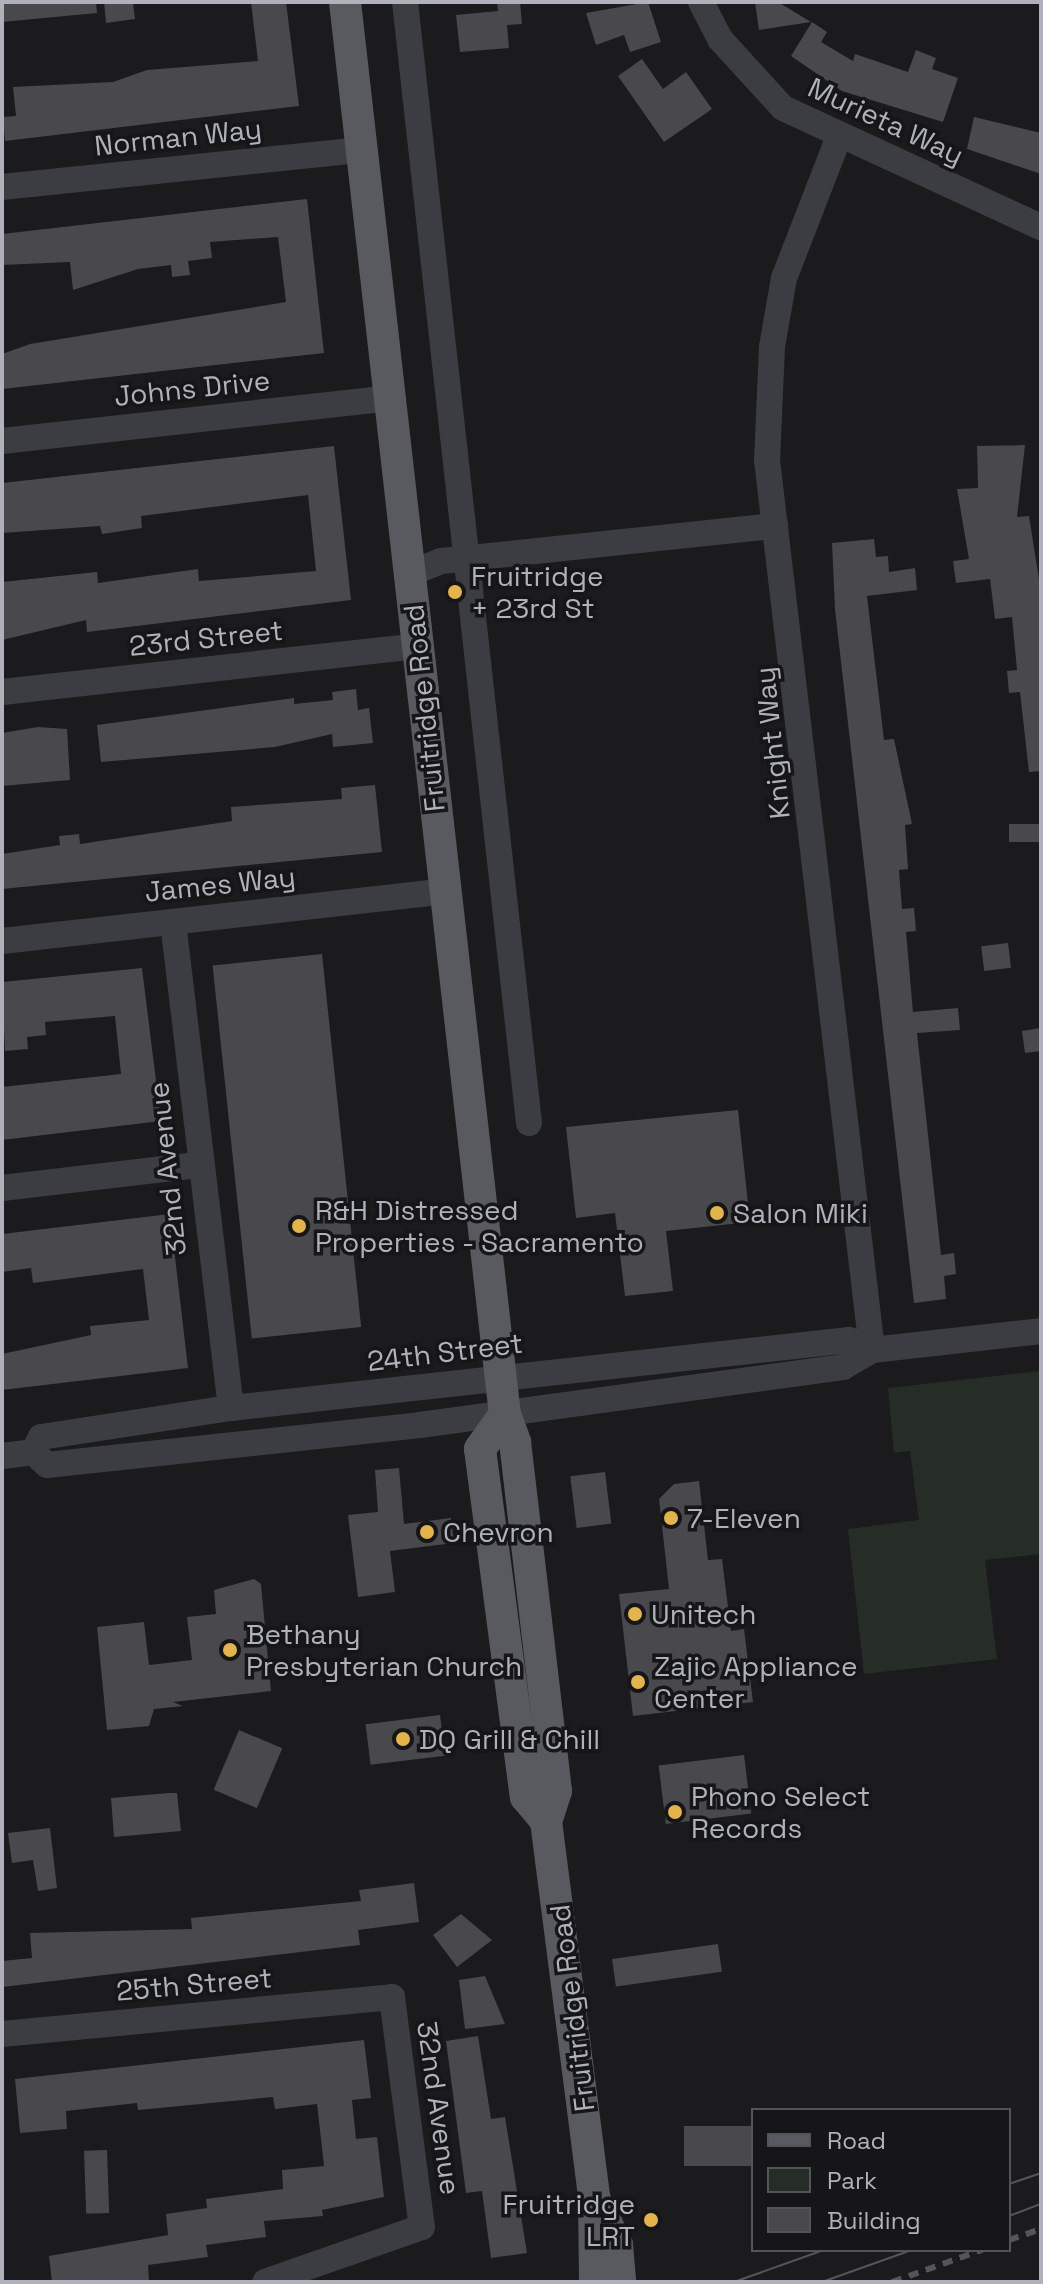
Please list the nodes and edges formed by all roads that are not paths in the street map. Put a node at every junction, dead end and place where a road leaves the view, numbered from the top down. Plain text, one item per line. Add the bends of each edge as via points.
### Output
1 (345, 2) edge
2 (405, 2) edge
3 (701, 2) edge
4 (838, 139) junction
5 (361, 150) junction
6 (2, 187) edge
7 (1041, 227) edge
8 (390, 398) junction
9 (2, 441) edge
10 (775, 526) junction
11 (470, 558) junction
12 (409, 574) junction
13 (417, 646) junction
14 (2, 692) edge
15 (445, 891) junction
16 (173, 922) junction
17 (2, 941) edge
18 (529, 1123) dead end
19 (198, 1165) junction
20 (2, 1188) edge
21 (1041, 1331) edge
22 (872, 1350) junction
23 (501, 1379) junction
24 (231, 1408) junction
25 (505, 1414) junction
26 (33, 1452) junction
27 (2, 1456) edge
28 (392, 1997) joint
29 (2, 2034) edge
30 (594, 2197) junction
31 (265, 2282) edge
32 (595, 2282) edge
33 (620, 2282) edge

1 - 5 main road, Fruitridge Road
2 - 11 street
3 - 4 street, Murieta Way via 758,86
4 - 7 street, Murieta Way
4 - 10 street, Knight Way via 796,237 772,347 767,460
5 - 6 street, Norman Way
5 - 8 main road, Fruitridge Road
8 - 9 street, Johns Drive
8 - 12 main road, Fruitridge Road
10 - 11 street
10 - 22 street, Knight Way
11 - 12 street
11 - 18 street
12 - 13 main road, Fruitridge Road
13 - 14 street, 23rd Street
13 - 15 main road, Fruitridge Road
15 - 16 street, James Way
15 - 23 main road, Fruitridge Road
16 - 17 street, James Way
16 - 19 street, 32nd Avenue
19 - 20 street
19 - 24 street, 32nd Avenue
21 - 22 street, 24th Street
22 - 23 street, 24th Street via 849,1340
22 - 25 street, 24th Street via 843,1367
23 - 24 street, 24th Street
23 - 25 main road, Fruitridge Road
24 - 26 street, 24th Street via 41,1437
25 - 26 street, 24th Street via 47,1465
25 - 30 main road, Fruitridge Road via 480,1449 526,1797 546,1821
26 - 27 street, 24th Street
28 - 29 street, 25th Street
28 - 31 street, 32nd Avenue via 422,2227
30 - 32 main road, Fruitridge Road
30 - 33 main road, Fruitridge Road via 617,2245

